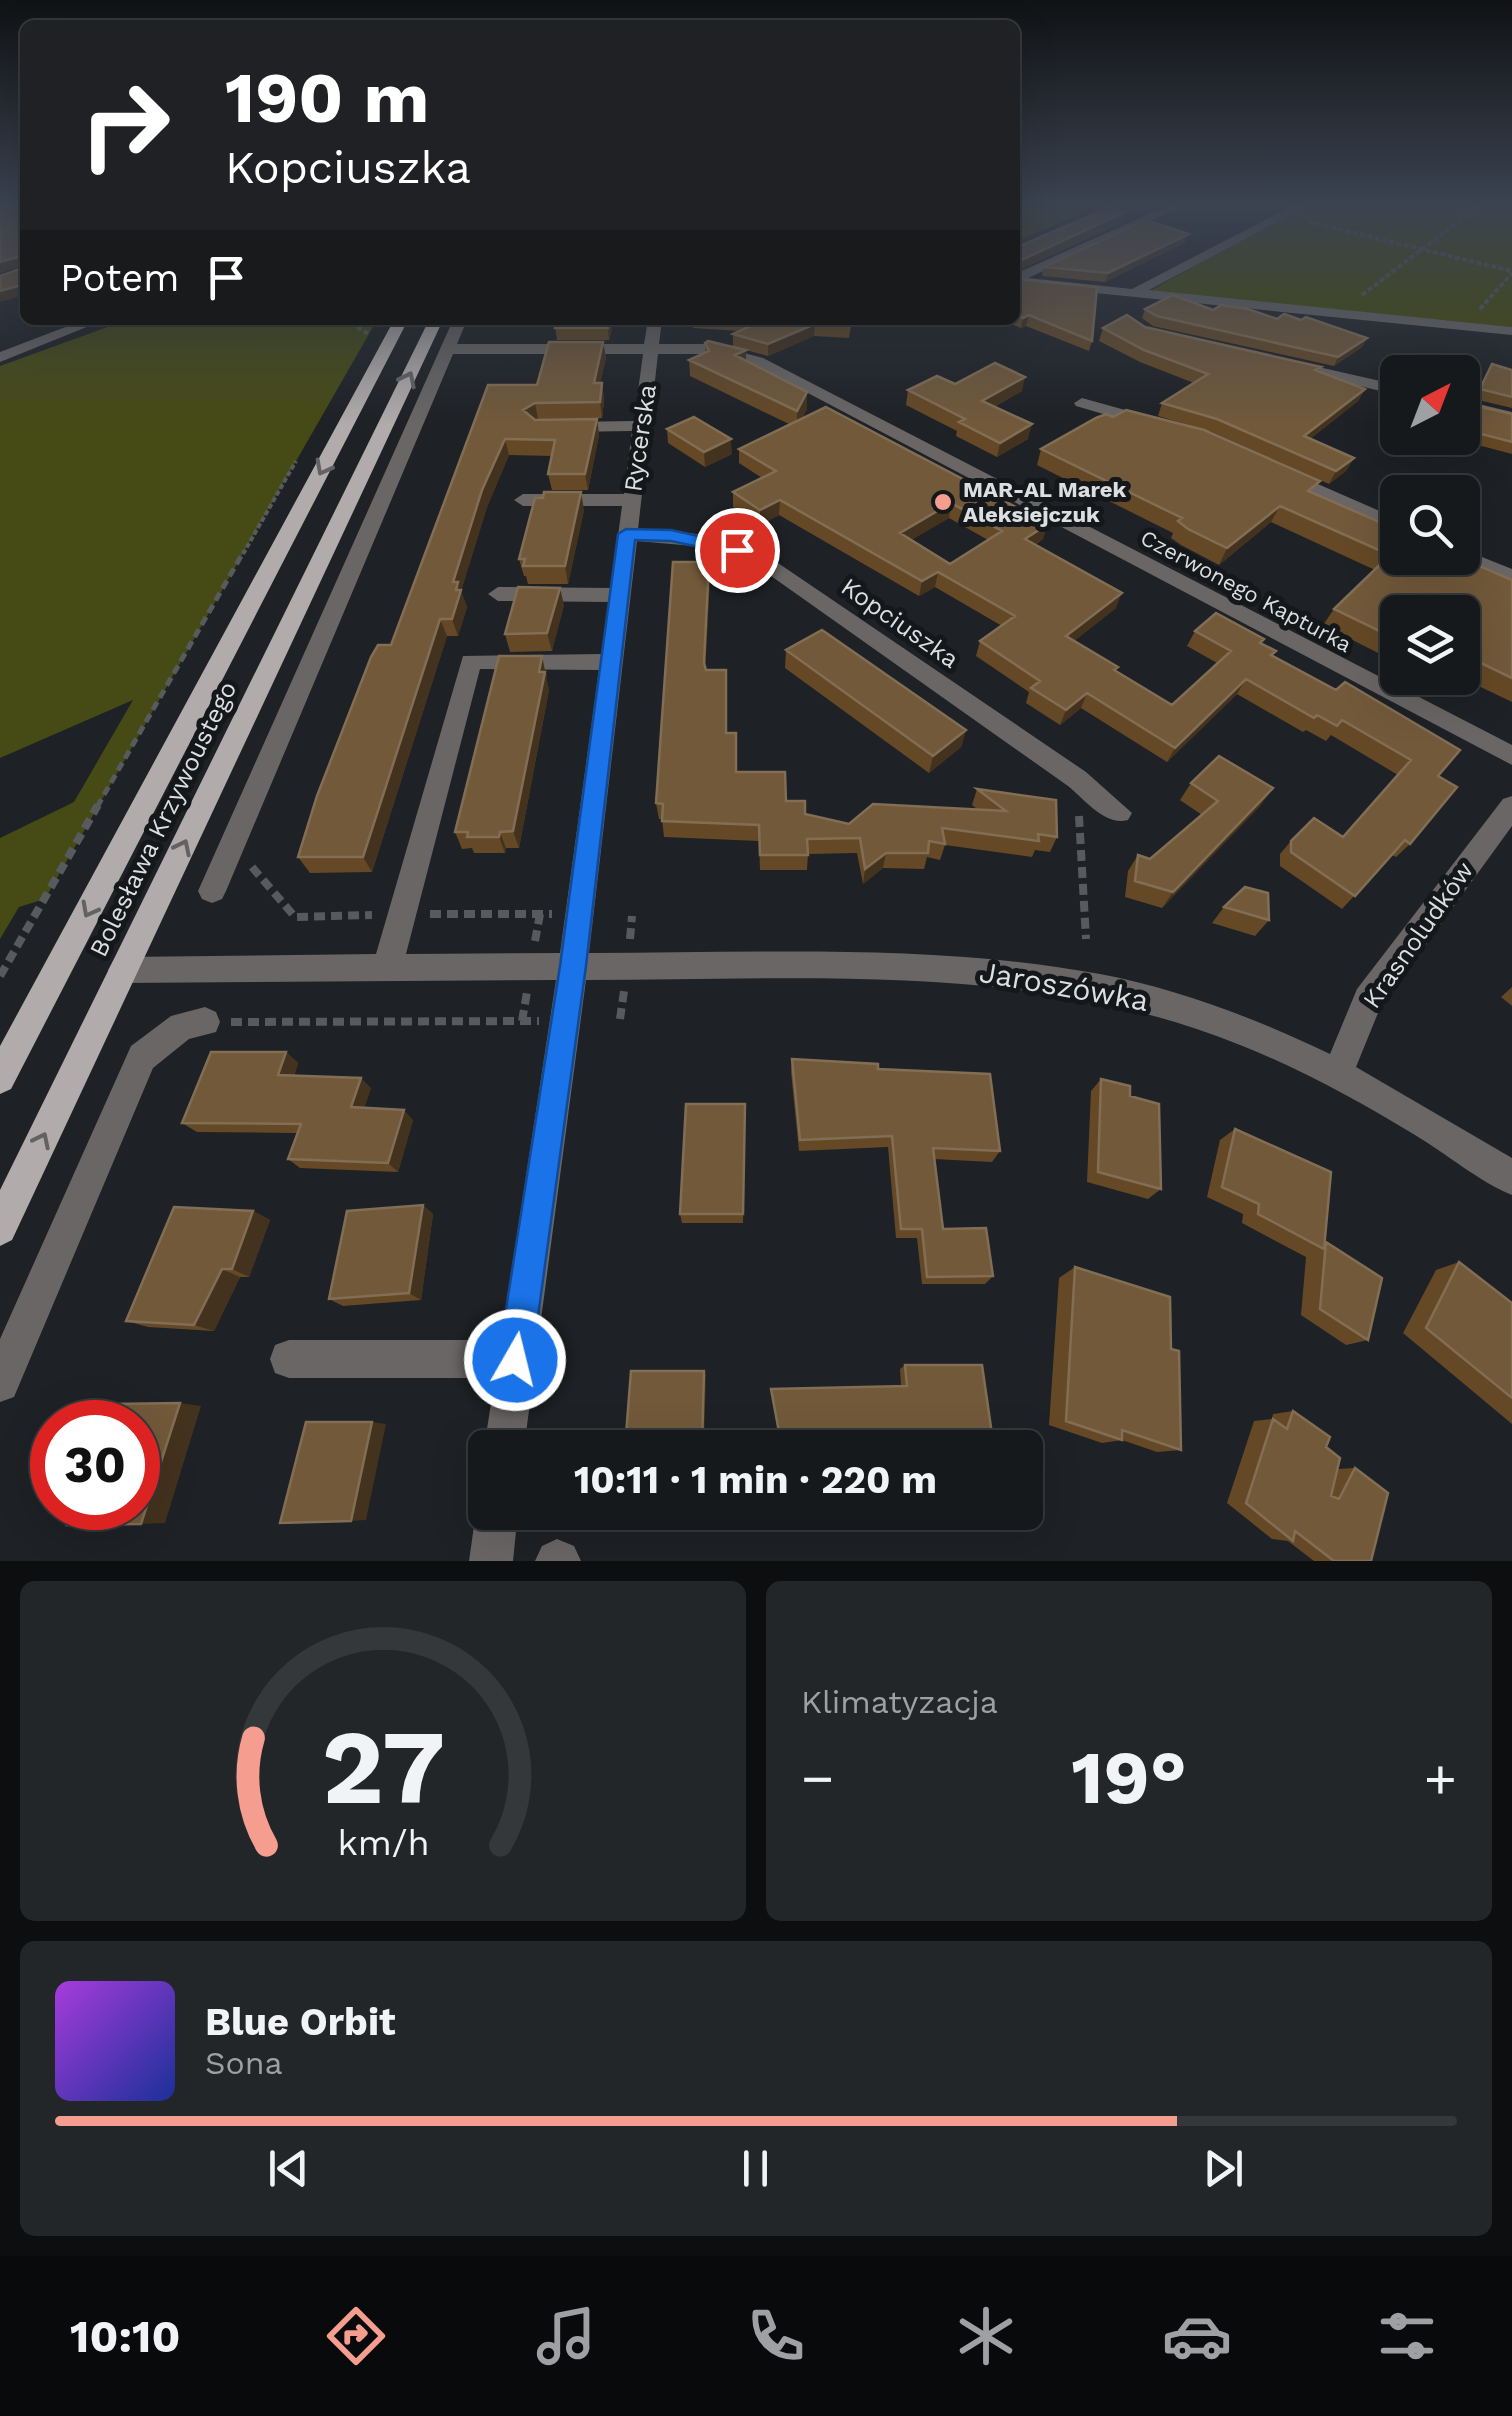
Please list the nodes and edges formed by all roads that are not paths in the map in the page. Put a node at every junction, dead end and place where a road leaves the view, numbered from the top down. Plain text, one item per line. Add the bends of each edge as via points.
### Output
1 (1159, 279) edge
2 (1020, 281) edge
3 (1122, 298) junction
4 (84, 325) edge
5 (398, 325) edge
6 (434, 325) edge
7 (458, 325) edge
8 (654, 325) edge
9 (1512, 331) edge
10 (652, 348) junction
11 (447, 349) junction
12 (0, 357) edge
13 (1267, 361) edge
14 (1380, 386) edge
15 (1082, 403) dead end
16 (1480, 409) edge
17 (1512, 417) edge
18 (641, 426) junction
19 (555, 428) edge
20 (1170, 428) edge
21 (342, 432) junction
22 (380, 437) junction
23 (1274, 470) edge
24 (523, 500) dead end
25 (631, 500) junction
26 (1380, 518) edge
27 (626, 534) junction
28 (1480, 563) edge
29 (1512, 577) edge
30 (498, 594) dead end
31 (619, 596) junction
32 (611, 662) junction
33 (1512, 756) edge
34 (1512, 806) edge
35 (1119, 813) dead end
36 (212, 891) dead end
37 (573, 966) junction
38 (387, 969) junction
39 (123, 970) junction
40 (205, 1022) road end
41 (1338, 1072) junction
42 (0, 1078) edge
43 (1512, 1178) edge
44 (0, 1228) edge
45 (289, 1360) dead end
46 (515, 1360) junction
47 (0, 1382) edge
48 (506, 1430) edge
49 (495, 1530) edge
50 (491, 1561) edge

1 - 3 street
2 - 3 street
3 - 9 street
4 - 12 street
5 - 21 main road, Bolesława Krzywoustego
22 -> 6 main road, Bolesława Krzywoustego
7 - 11 street
8 - 10 street, Rycerska
10 - 11 street, Czerwonego Kapturka
10 - 18 street, Rycerska
10 - 33 street, Czerwonego Kapturka via 726,351 758,361
11 - 36 street
13 - 14 street
15 - 20 street
16 - 17 street
18 - 19 street
18 - 25 street, Rycerska
21 - 22 main road via 371,425
21 -> 42 main road, Bolesława Krzywoustego
39 -> 22 main road, Bolesława Krzywoustego
23 - 26 street
24 - 25 street
25 - 27 street, Rycerska
27 - 31 street, Rycerska
27 - 35 street, Kopciuszka via 709,540 771,567
28 - 29 street
30 - 31 street
31 - 32 street, Rycerska
32 - 37 street, Rycerska
32 - 38 street via 471,660
34 - 41 street, Krasnoludków via 1368,999
37 - 38 street, Jaroszówka
37 - 41 street, Jaroszówka via 965,968 1156,1002
37 - 46 street, Rycerska
38 - 39 street, Jaroszówka
44 -> 39 main road, Bolesława Krzywoustego
40 - 47 street via 182,1026 142,1058
41 - 43 street, Jaroszówka
45 - 46 street
46 - 48 street, Rycerska
49 - 50 street

